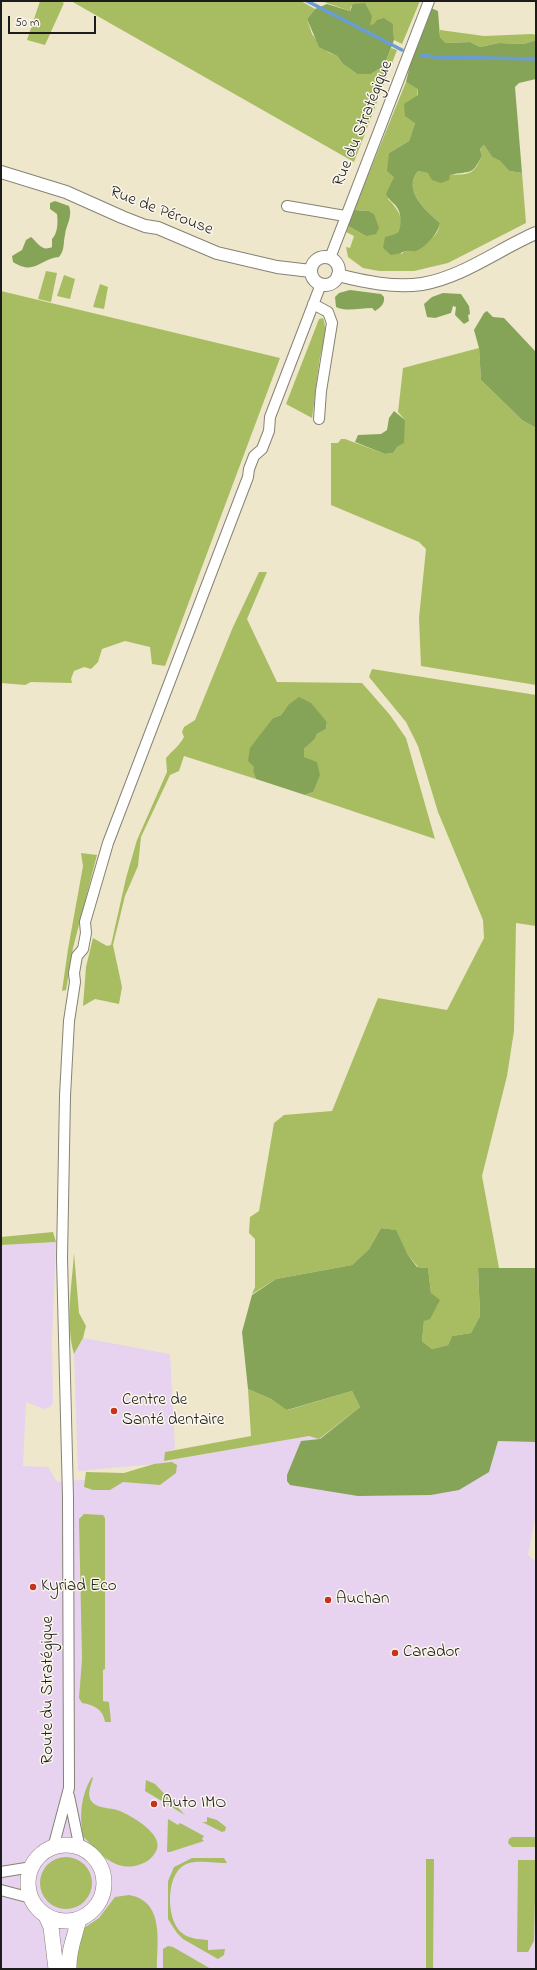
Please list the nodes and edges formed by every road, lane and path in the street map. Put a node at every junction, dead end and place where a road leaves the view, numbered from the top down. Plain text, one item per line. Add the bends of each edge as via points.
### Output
1 (429, 1) edge
2 (1, 172) edge
3 (287, 206) dead end
4 (345, 216) junction
5 (536, 233) edge
6 (330, 258) junction
7 (311, 271) junction
8 (338, 275) junction
9 (321, 284) junction
10 (313, 304) junction
11 (318, 419) dead end
12 (69, 1794) junction
13 (53, 1848) junction
14 (80, 1849) junction
15 (32, 1867) junction
16 (1, 1872) edge
17 (1, 1890) edge
18 (31, 1898) junction
19 (46, 1916) junction
20 (79, 1919) junction
21 (56, 1969) edge
22 (69, 1969) edge

1 - 4 street, Rue du Stratégique
2 - 7 street, Rue de Pérouse via 66,192 122,217 158,228 217,253 277,267
3 - 4 street
4 - 6 street, Rue du Stratégique
5 - 8 street via 459,272 422,284 374,283
6 - 7 street via 318,260
6 - 8 street via 337,264
7 - 9 street via 314,280
8 - 9 street via 334,282
9 - 10 street, Route du Stratégique
10 - 11 street via 328,312 332,324
10 - 12 street, Route du Stratégique via 270,417 269,431 262,449 254,456 108,843 85,922 86,933 82,949 77,956 74,973 65,1096 62,1258 68,1497
12 - 13 street, Route du Stratégique
12 - 14 street, Route du Stratégique
13 - 14 main road via 62,1846
13 - 15 main road via 45,1852
14 - 20 main road via 97,1861 104,1881 100,1900 95,1908
15 - 16 street
15 - 18 main road via 28,1882
17 - 18 street
18 - 19 main road
19 - 20 main road via 57,1920
19 - 21 main road via 51,1928
20 - 22 main road via 72,1939

